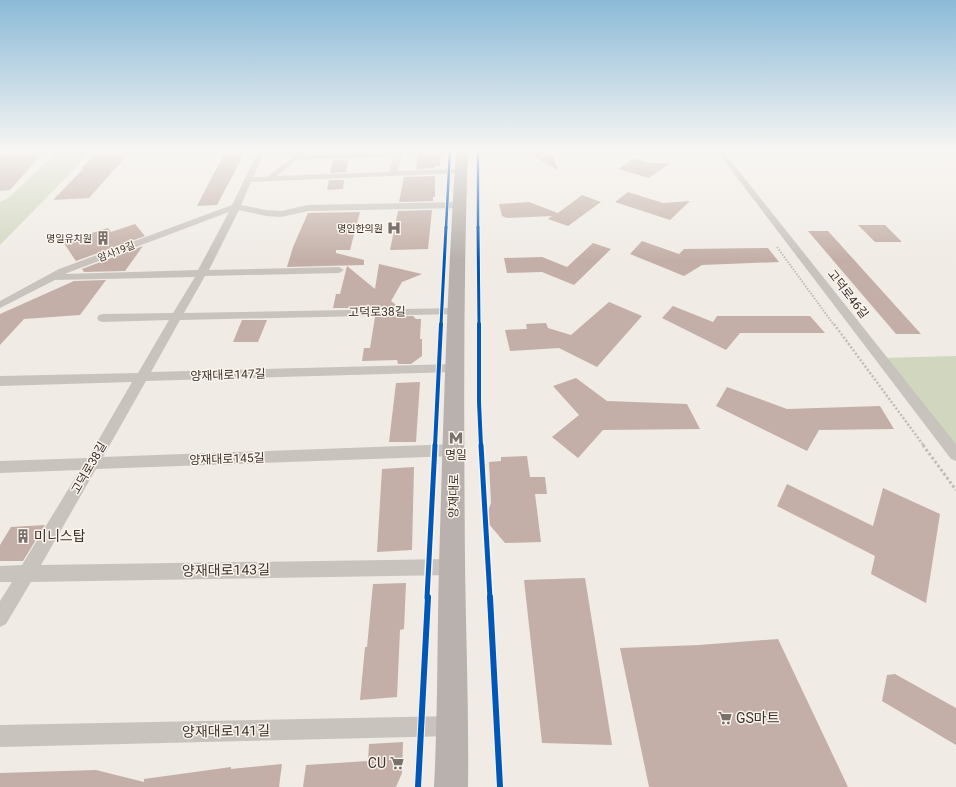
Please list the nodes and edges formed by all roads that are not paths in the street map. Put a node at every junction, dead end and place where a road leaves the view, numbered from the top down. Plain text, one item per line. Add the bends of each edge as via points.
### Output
1 (245, 187) edge
2 (460, 187) edge
3 (748, 187) edge
4 (459, 205) junction
5 (236, 207) junction
6 (339, 270) dead end
7 (201, 274) junction
8 (51, 277) junction
9 (0, 304) edge
10 (457, 311) junction
11 (177, 316) junction
12 (103, 318) dead end
13 (456, 368) junction
14 (141, 378) junction
15 (0, 381) edge
16 (455, 450) junction
17 (956, 455) edge
18 (91, 464) junction
19 (0, 467) edge
20 (452, 567) junction
21 (27, 573) junction
22 (0, 574) edge
23 (0, 618) edge
24 (453, 726) junction
25 (0, 736) edge
26 (451, 787) edge

1 - 5 street, 고덕로38길
2 - 4 main road, 양재대로
3 - 17 street, 고덕로46길
4 - 5 street via 308,208 281,214
4 - 10 main road, 양재대로
5 - 7 street, 고덕로38길
5 - 8 street, 암사19길
6 - 7 street
7 - 8 street
7 - 11 street, 고덕로38길
8 - 9 street, 암사19길
10 - 11 street, 고덕로38길
10 - 13 main road, 양재대로
11 - 12 street, 고덕로38길
11 - 14 street, 고덕로38길
13 - 14 street, 양재대로147길
13 - 16 main road, 양재대로
14 - 15 street, 양재대로147길
14 - 18 street, 고덕로38길
16 - 18 street, 양재대로145길
16 - 20 main road, 양재대로
18 - 19 street, 양재대로145길
18 - 21 street, 고덕로38길
20 - 21 street, 양재대로143길
20 - 24 main road, 양재대로
21 - 22 street, 양재대로143길
21 - 23 street, 고덕로38길
24 - 25 street, 양재대로141길
24 - 26 main road, 양재대로

